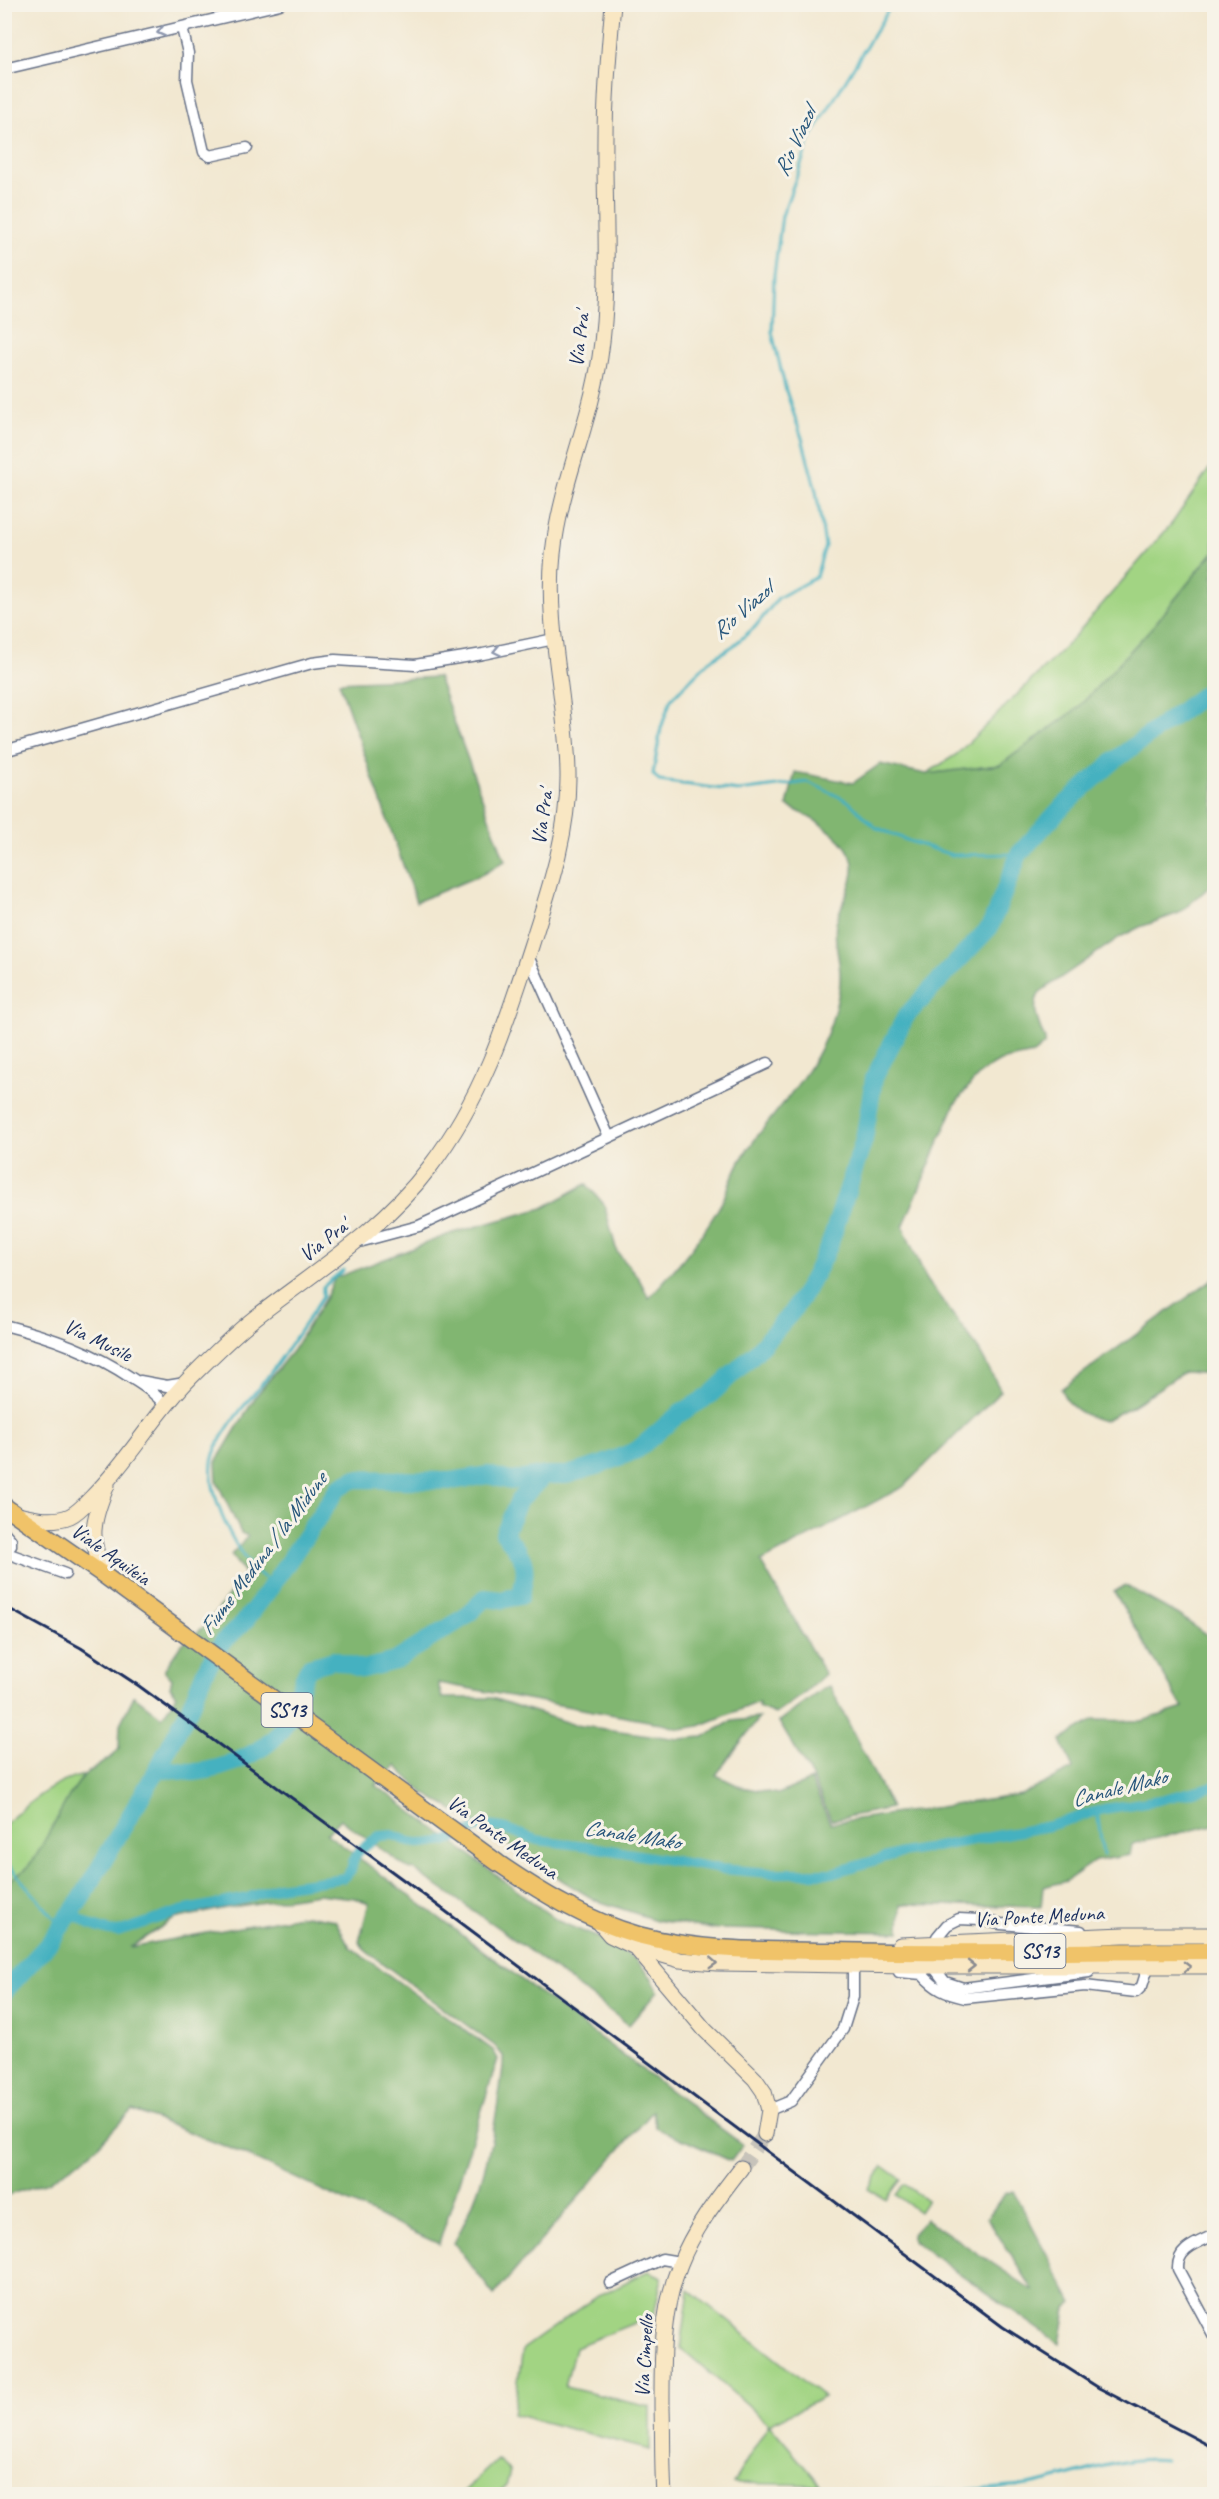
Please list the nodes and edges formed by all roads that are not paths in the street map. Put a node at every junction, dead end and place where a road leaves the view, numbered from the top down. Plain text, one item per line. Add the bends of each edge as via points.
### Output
1 (280, 4) edge
2 (613, 4) edge
3 (182, 28) junction
4 (4, 69) edge
5 (247, 148) dead end
6 (554, 639) junction
7 (4, 751) edge
8 (528, 956) junction
9 (768, 1063) dead end
10 (609, 1137) junction
11 (359, 1242) junction
12 (4, 1325) edge
13 (126, 1374) junction
14 (185, 1383) junction
15 (165, 1406) junction
16 (110, 1479) junction
17 (7, 1508) edge
18 (4, 1532) edge
19 (4, 1551) edge
20 (65, 1574) dead end
21 (105, 1576) junction
22 (385, 1781) joint
23 (599, 1922) junction
24 (1123, 1935) junction
25 (1215, 1935) edge
26 (937, 1937) dead end
27 (635, 1947) junction
28 (1215, 1950) edge
29 (866, 1952) junction
30 (680, 1960) junction
31 (1215, 1966) edge
32 (1125, 1967) junction
33 (1148, 1967) junction
34 (853, 1969) junction
35 (936, 1970) dead end
36 (674, 1991) junction
37 (769, 2110) junction
38 (765, 2134) tunnel mouth
39 (741, 2168) tunnel mouth
40 (1215, 2235) edge
41 (680, 2262) junction
42 (610, 2283) dead end
43 (1215, 2336) edge
44 (664, 2494) edge

1 - 3 street
2 - 6 street, Via Pra' via 605,132 603,329 589,412 559,512 551,592
3 -> 4 street
3 - 5 street via 188,53 187,80 204,152 214,156
6 -> 7 street via 415,665 335,660 312,663
6 - 8 street, Via Pra' via 569,780 560,848
8 - 10 street
8 - 11 street, Via Pra' via 502,1037 464,1117 429,1169
9 - 10 street
10 - 11 street via 419,1226
11 - 14 street, Via Pra' via 253,1320
12 - 13 street, Via Musile via 68,1344
13 - 14 street via 153,1384
13 - 15 street, Via Musile
14 - 15 street, Via Pra'
15 - 16 street, Via Pra'
16 - 17 street, Via Pra' via 79,1510 63,1518 32,1519
16 - 21 street, Via Pra' via 92,1532
17 - 21 main road, Viale Aquileia / SS13
18 - 19 street via 11,1546
19 - 20 street
21 - 22 main road, Viale Aquileia / SS13
22 - 23 main road, Via Ponte Meduna / SS13 via 535,1889
23 - 27 street, Via Ponte Meduna via 610,1935
23 - 29 main road, Via Ponte Meduna / SS13 via 686,1945
24 - 25 street, Via Ponte Meduna
24 - 26 street via 959,1919
24 - 29 street, Via Ponte Meduna via 890,1945
27 - 30 street, Via Ponte Meduna
27 - 36 street
28 - 29 main road, Via Ponte Meduna / SS13
30 -> 34 street, Via Ponte Meduna
30 - 36 street via 673,1972
33 -> 31 street, Via Ponte Meduna
32 - 33 street, Via Ponte Meduna
34 -> 32 street, Via Ponte Meduna
32 - 35 street, Via Ponte Meduna via 963,1988 945,1982
33 - 34 street, Via Ponte Meduna via 1136,1992 1067,1986 965,1998 947,1995 922,1974
34 - 37 street via 853,1997 843,2029 791,2101
36 - 37 street via 705,2030 755,2079
37 - 38 street
39 - 41 street, Via Cimpello via 698,2228
40 - 43 street via 1184,2251 1178,2269
41 - 42 street via 662,2259
41 - 44 street, Via Cimpello via 662,2341

